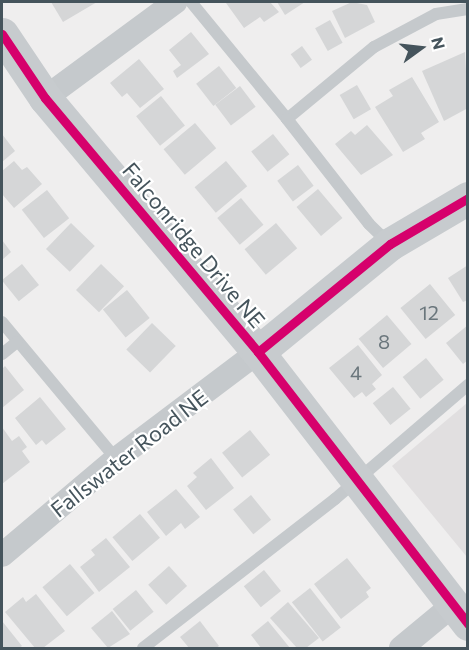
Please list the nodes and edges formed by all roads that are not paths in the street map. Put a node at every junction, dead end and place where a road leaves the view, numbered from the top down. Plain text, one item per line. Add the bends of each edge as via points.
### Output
1 (174, 2) edge
2 (191, 2) edge
3 (468, 9) edge
4 (2, 34) edge
5 (45, 98) junction
6 (287, 120) junction
7 (468, 198) edge
8 (390, 244) junction
9 (2, 322) edge
10 (17, 342) junction
11 (258, 352) junction
12 (2, 354) edge
13 (468, 385) edge
14 (116, 459) junction
15 (356, 481) junction
16 (2, 555) edge
17 (460, 614) edge
18 (143, 648) edge
19 (401, 648) edge

1 - 5 street
2 - 6 lane
3 - 6 lane via 436,14 374,47
4 - 5 street, Falconridge Drive NE
5 - 11 street, Falconridge Drive NE
6 - 8 lane via 369,224
7 - 8 street
8 - 11 street
9 - 10 lane
10 - 12 lane
10 - 14 lane
11 - 14 street, Fallswater Road NE
11 - 15 street, Falconridge Drive NE
13 - 15 lane
14 - 16 street, Fallswater Road NE
15 - 17 street, Falconridge Drive NE
15 - 18 lane
17 - 19 street

